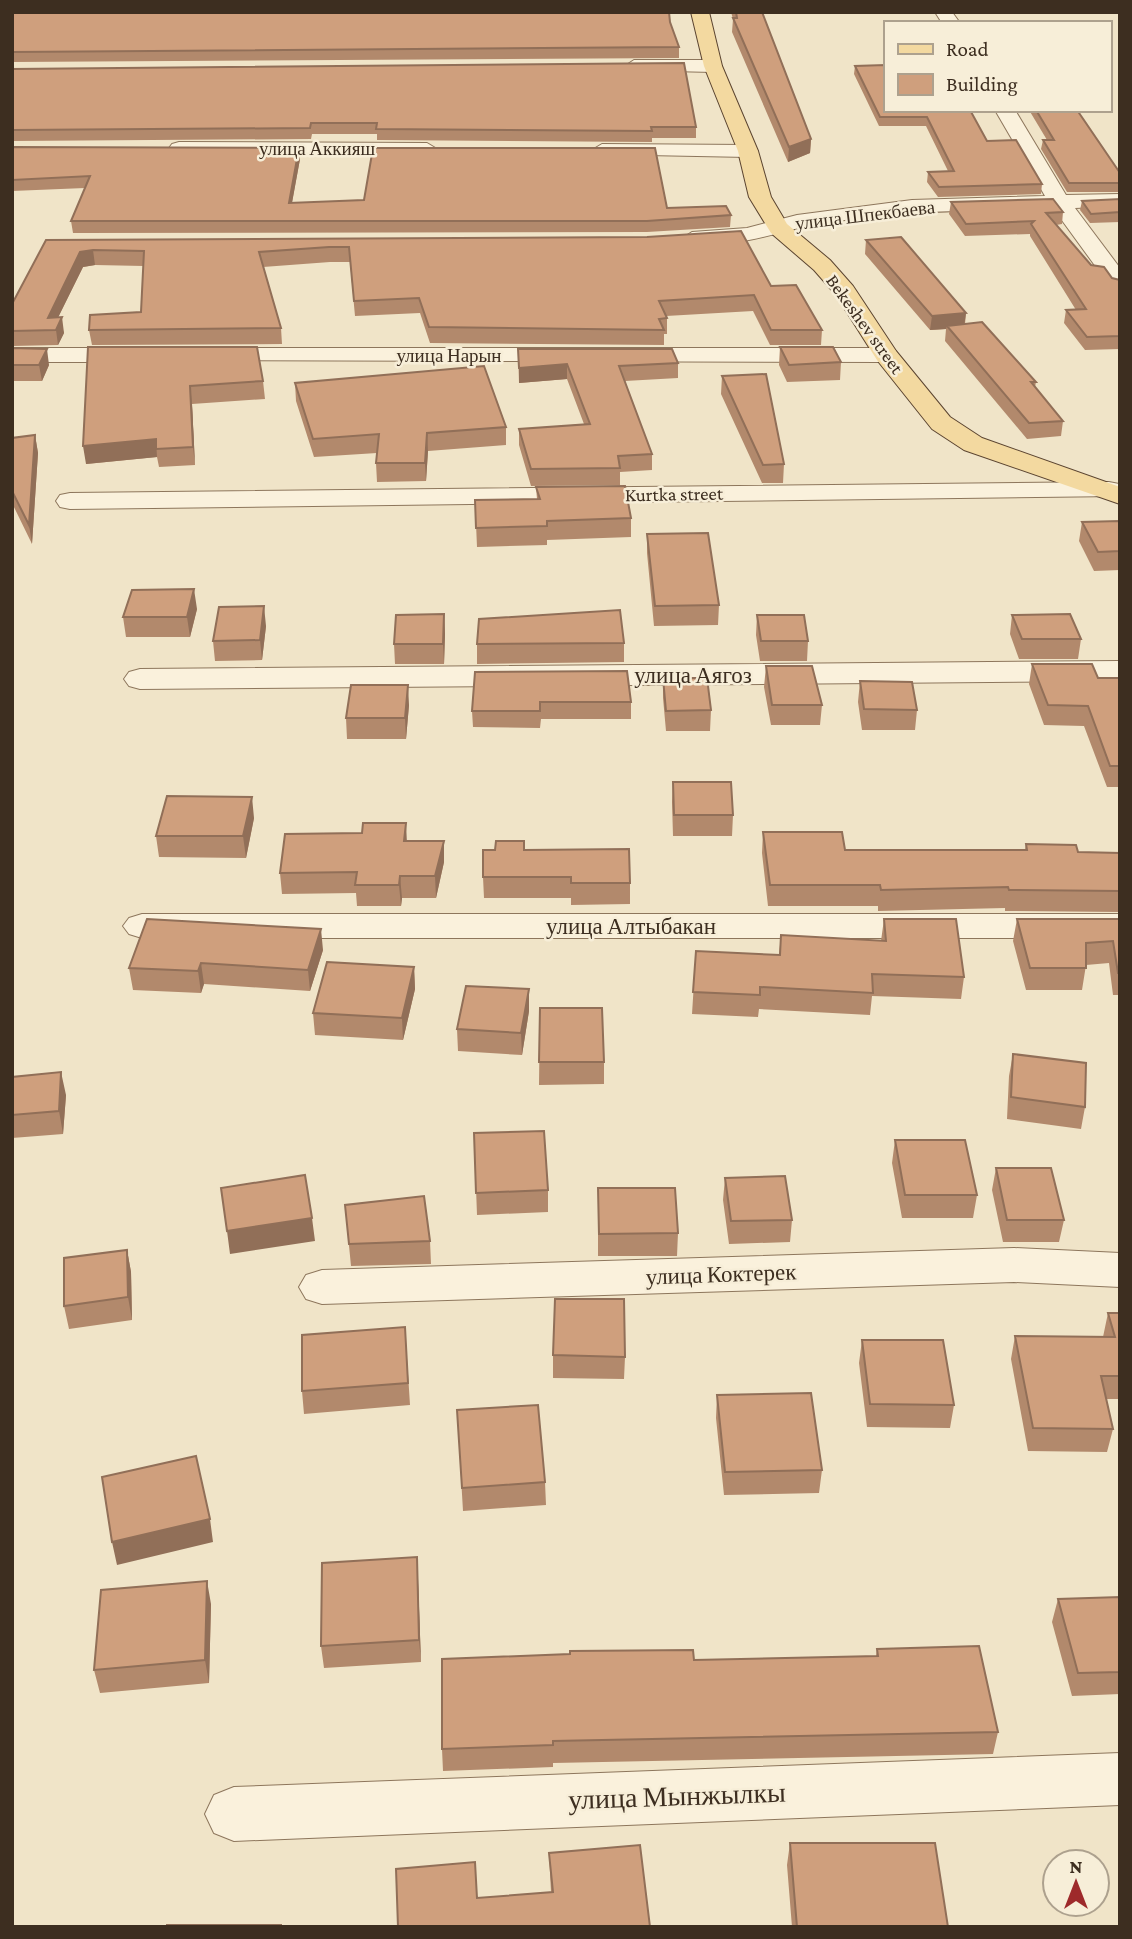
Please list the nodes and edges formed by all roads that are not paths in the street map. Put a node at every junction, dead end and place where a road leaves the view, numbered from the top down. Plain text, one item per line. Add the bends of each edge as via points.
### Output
1 (700, 12) edge
2 (617, 66) edge
3 (713, 66) junction
4 (1006, 112) edge
5 (155, 148) edge
6 (443, 149) edge
7 (581, 150) edge
8 (748, 151) junction
9 (1120, 200) edge
10 (1060, 203) junction
11 (779, 228) junction
12 (672, 240) edge
13 (1120, 284) edge
14 (12, 355) edge
15 (886, 355) junction
16 (1114, 493) edge
17 (70, 500) dead end
18 (1120, 671) edge
19 (140, 679) dead end
20 (142, 926) edge
21 (1120, 926) edge
22 (1120, 1270) edge
23 (322, 1287) dead end
24 (1120, 1779) edge
25 (234, 1814) dead end

1 - 3 main road, Bekeshev street
2 - 3 street
3 - 8 main road, Bekeshev street
4 - 10 street
5 - 6 street, улица Аккияш
7 - 8 street
8 - 11 main road, Bekeshev street via 760,197
9 - 10 street, улица Шпекбаева
10 - 11 street, улица Шпекбаева via 912,206
10 - 13 street
11 - 12 street, улица Шпекбаева
11 - 15 main road, Bekeshev street via 845,291
14 - 15 street, улица Нарын
15 - 16 main road, Bekeshev street via 941,423 974,444
16 - 17 street, Kurtka street
18 - 19 street, улица Аягоз
20 - 21 street, улица Алтыбакан
22 - 23 street, улица Коктерек via 1014,1265
24 - 25 street, улица Мынжылкы

